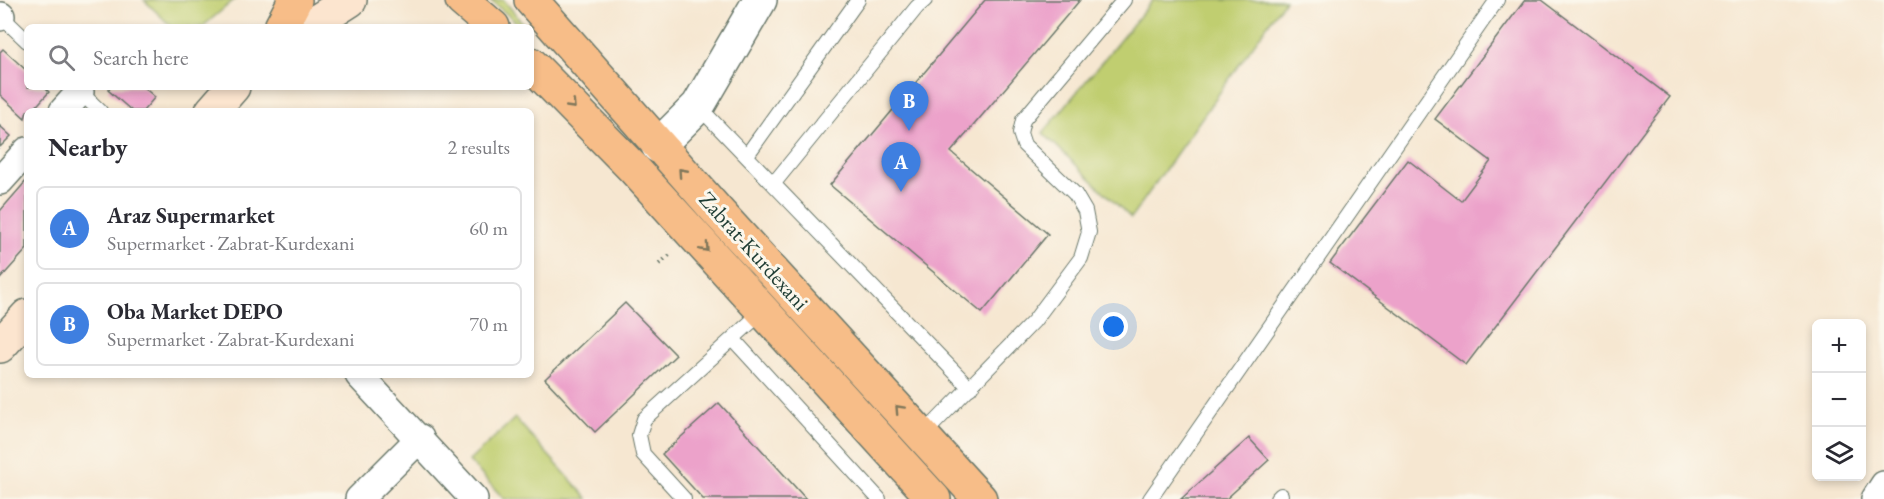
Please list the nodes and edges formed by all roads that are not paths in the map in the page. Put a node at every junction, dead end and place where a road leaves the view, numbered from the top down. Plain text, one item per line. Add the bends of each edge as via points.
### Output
1 (295, 0) edge
2 (305, 0) edge
3 (350, 0) edge
4 (462, 0) edge
5 (531, 0) edge
6 (760, 0) edge
7 (858, 0) edge
8 (926, 0) edge
9 (1124, 0) edge
10 (1497, 0) edge
11 (0, 16) edge
12 (283, 24) edge
13 (285, 24) edge
14 (314, 24) edge
15 (490, 24) edge
16 (24, 38) edge
17 (534, 67) edge
18 (230, 90) edge
19 (73, 97) edge
20 (698, 105) junction
21 (94, 108) edge
22 (215, 108) edge
23 (658, 146) junction
24 (24, 154) edge
25 (747, 155) junction
26 (633, 168) junction
27 (0, 181) edge
28 (774, 183) junction
29 (763, 311) junction
30 (24, 319) edge
31 (734, 339) junction
32 (0, 346) edge
33 (362, 378) edge
34 (970, 388) junction
35 (923, 435) junction
36 (420, 438) junction
37 (1884, 485) edge
38 (359, 499) edge
39 (474, 499) edge
40 (684, 499) edge
41 (879, 499) edge
42 (934, 499) edge
43 (980, 499) edge
44 (1150, 499) edge
45 (1875, 499) edge

1 - 12 main road
2 - 13 main road
3 - 14 main road
4 - 15 main road
5 - 23 main road, Zabrat-Kurdexani
6 - 20 street
7 - 25 lane
8 - 28 lane
9 - 34 lane via 1023,120 1020,133 1024,145 1075,194 1085,211 1089,232 1081,258 1034,321
10 - 44 lane
11 - 16 lane
17 -> 26 main road
18 - 22 main road
19 - 21 lane
20 - 23 street
20 - 25 lane
23 - 26 main road
35 -> 23 main road, Zabrat-Kurdexani
24 - 27 street
25 - 28 lane
26 -> 29 main road
28 - 34 lane
29 - 31 lane
29 - 42 main road
30 - 32 main road
31 - 40 lane via 644,419 639,435 643,453
31 - 41 lane
33 - 36 street
34 - 35 lane
35 - 43 main road, Zabrat-Kurdexani
36 - 38 street
36 - 39 street
37 - 45 street

